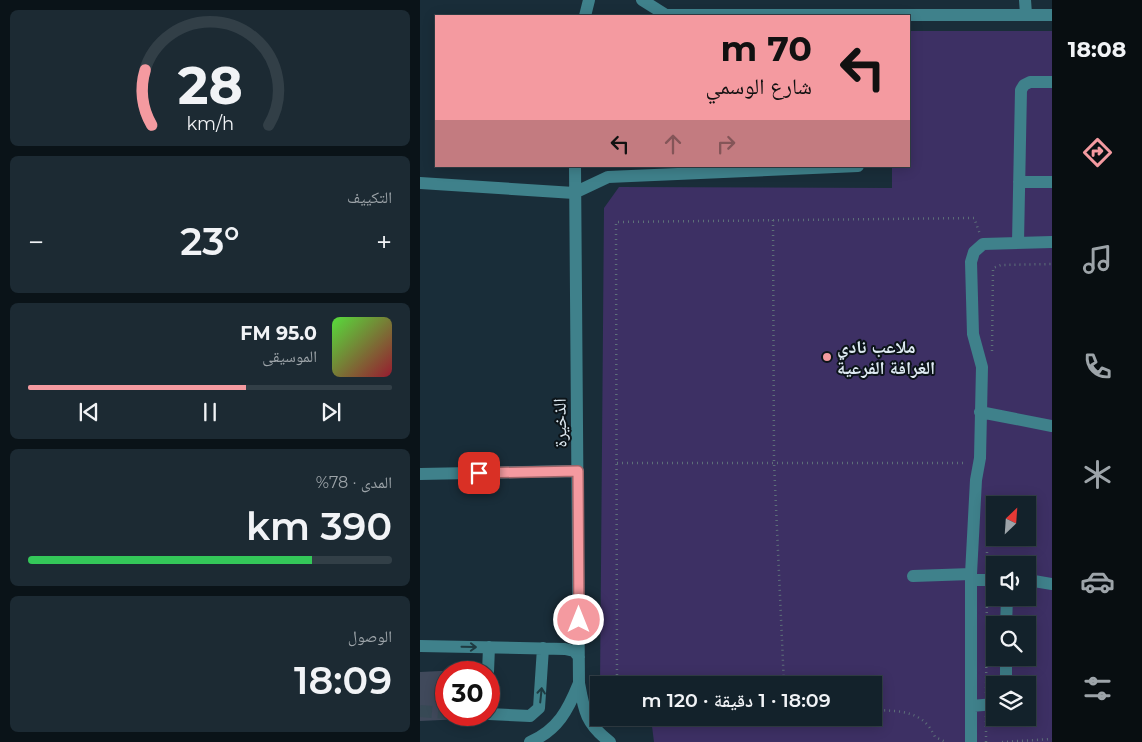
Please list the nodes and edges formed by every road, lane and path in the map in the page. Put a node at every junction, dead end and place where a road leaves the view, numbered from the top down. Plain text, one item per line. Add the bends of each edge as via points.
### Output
1 (589, 0) edge
2 (642, 0) edge
3 (1025, 0) edge
4 (1026, 14) junction
5 (585, 15) edge
6 (875, 15) edge
7 (1052, 15) edge
8 (1052, 82) edge
9 (575, 167) edge
10 (835, 167) edge
11 (1019, 182) junction
12 (1052, 182) edge
13 (420, 183) edge
14 (574, 192) junction
15 (774, 220) junction
16 (1018, 242) junction
17 (1052, 242) edge
18 (983, 244) junction
19 (1052, 264) edge
20 (992, 356) dead end
21 (980, 412) junction
22 (1052, 426) edge
23 (774, 462) junction
24 (617, 463) junction
25 (578, 471) junction
26 (978, 471) junction
27 (420, 474) edge
28 (987, 552) dead end
29 (988, 556) edge
30 (913, 576) dead end
31 (971, 577) junction
32 (986, 579) edge
33 (1036, 581) edge
34 (1052, 584) edge
35 (991, 606) edge
36 (420, 646) edge
37 (489, 647) junction
38 (543, 648) junction
39 (579, 656) junction
40 (488, 661) edge
41 (617, 676) edge
42 (784, 676) edge
43 (990, 676) edge
44 (579, 683) junction
45 (986, 705) edge
46 (971, 706) junction
47 (882, 710) edge
48 (500, 715) edge
49 (988, 726) edge
50 (1052, 739) edge
51 (530, 742) edge
52 (610, 742) edge
53 (946, 742) edge
54 (971, 742) edge
55 (986, 742) edge
56 (1002, 742) edge

1 - 5 street
2 - 6 street via 666,14
3 - 4 street
4 - 6 street
4 - 7 street
8 - 11 street via 1030,82 1021,90
9 - 14 street, الذخيرة
10 - 14 street via 608,177
11 - 12 street
11 - 16 street
13 - 14 street
14 - 25 street, الذخيرة
15 - 18 path via 974,218
15 - 23 path
15 - 24 path via 616,222
16 - 17 street
16 - 18 street
18 - 21 street via 974,252 971,262 973,334 982,367
19 - 20 path via 993,268
21 - 22 street
21 - 26 street
23 - 24 path
23 - 26 path via 967,462 967,471
23 - 42 path
24 - 41 path
25 - 27 street
25 - 39 street, الذخيرة
26 - 31 street
28 - 29 path
30 - 31 street
31 - 32 street
31 - 46 street
33 - 34 street
35 - 43 path
36 -> 37 street
37 - 38 street
37 - 40 street
38 - 39 street via 565,649
48 -> 38 street via 530,716 539,708
39 - 44 street, الذخيرة
44 - 51 street, الذخيرة via 569,710 555,728
44 - 52 street, الذخيرة via 584,713 596,732
45 - 46 street
46 - 54 street
47 - 53 path via 906,712 930,724 935,737
49 - 55 path
50 - 56 path

